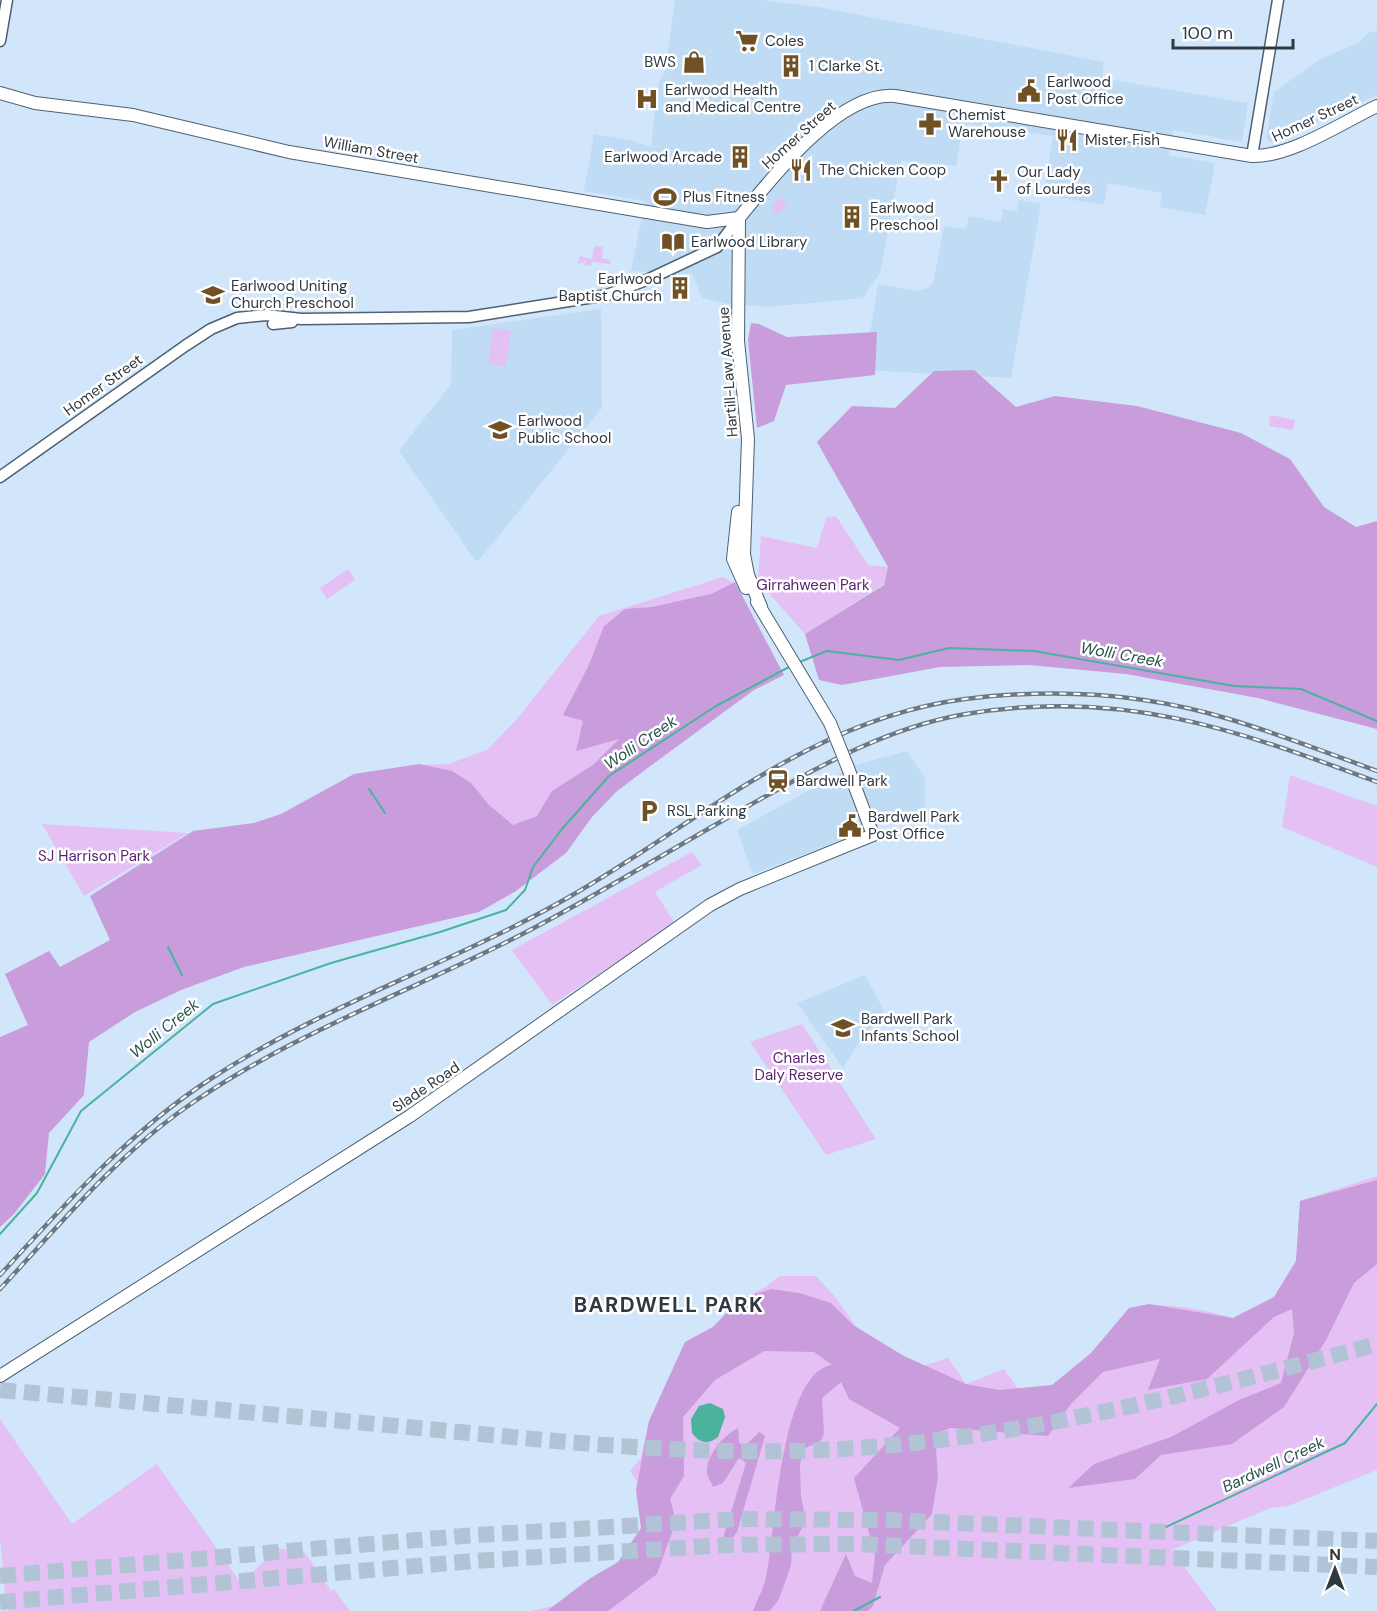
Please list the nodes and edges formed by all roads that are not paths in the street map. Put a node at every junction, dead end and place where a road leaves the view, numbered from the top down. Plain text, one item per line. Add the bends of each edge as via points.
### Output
1 (7, 0) edge
2 (1278, 0) edge
3 (0, 41) edge
4 (0, 93) edge
5 (1377, 106) edge
6 (1251, 156) junction
7 (739, 218) junction
8 (0, 477) edge
9 (873, 835) joint
10 (0, 1376) edge

1 - 3 street
2 - 6 street
4 - 7 main road, William Street via 35,103 134,115 281,150 500,188 704,222
5 - 6 main road, Homer Street via 1283,151
6 - 7 main road, Homer Street via 880,96 857,105 828,125 776,173
7 - 8 street, Homer Street via 717,247 607,295 476,316 237,318 185,346
7 - 9 main road, Hartill-Law Avenue, bridge via 738,340 748,439 734,559 743,583 830,723
9 - 10 main road, Slade Road via 710,905 410,1116

